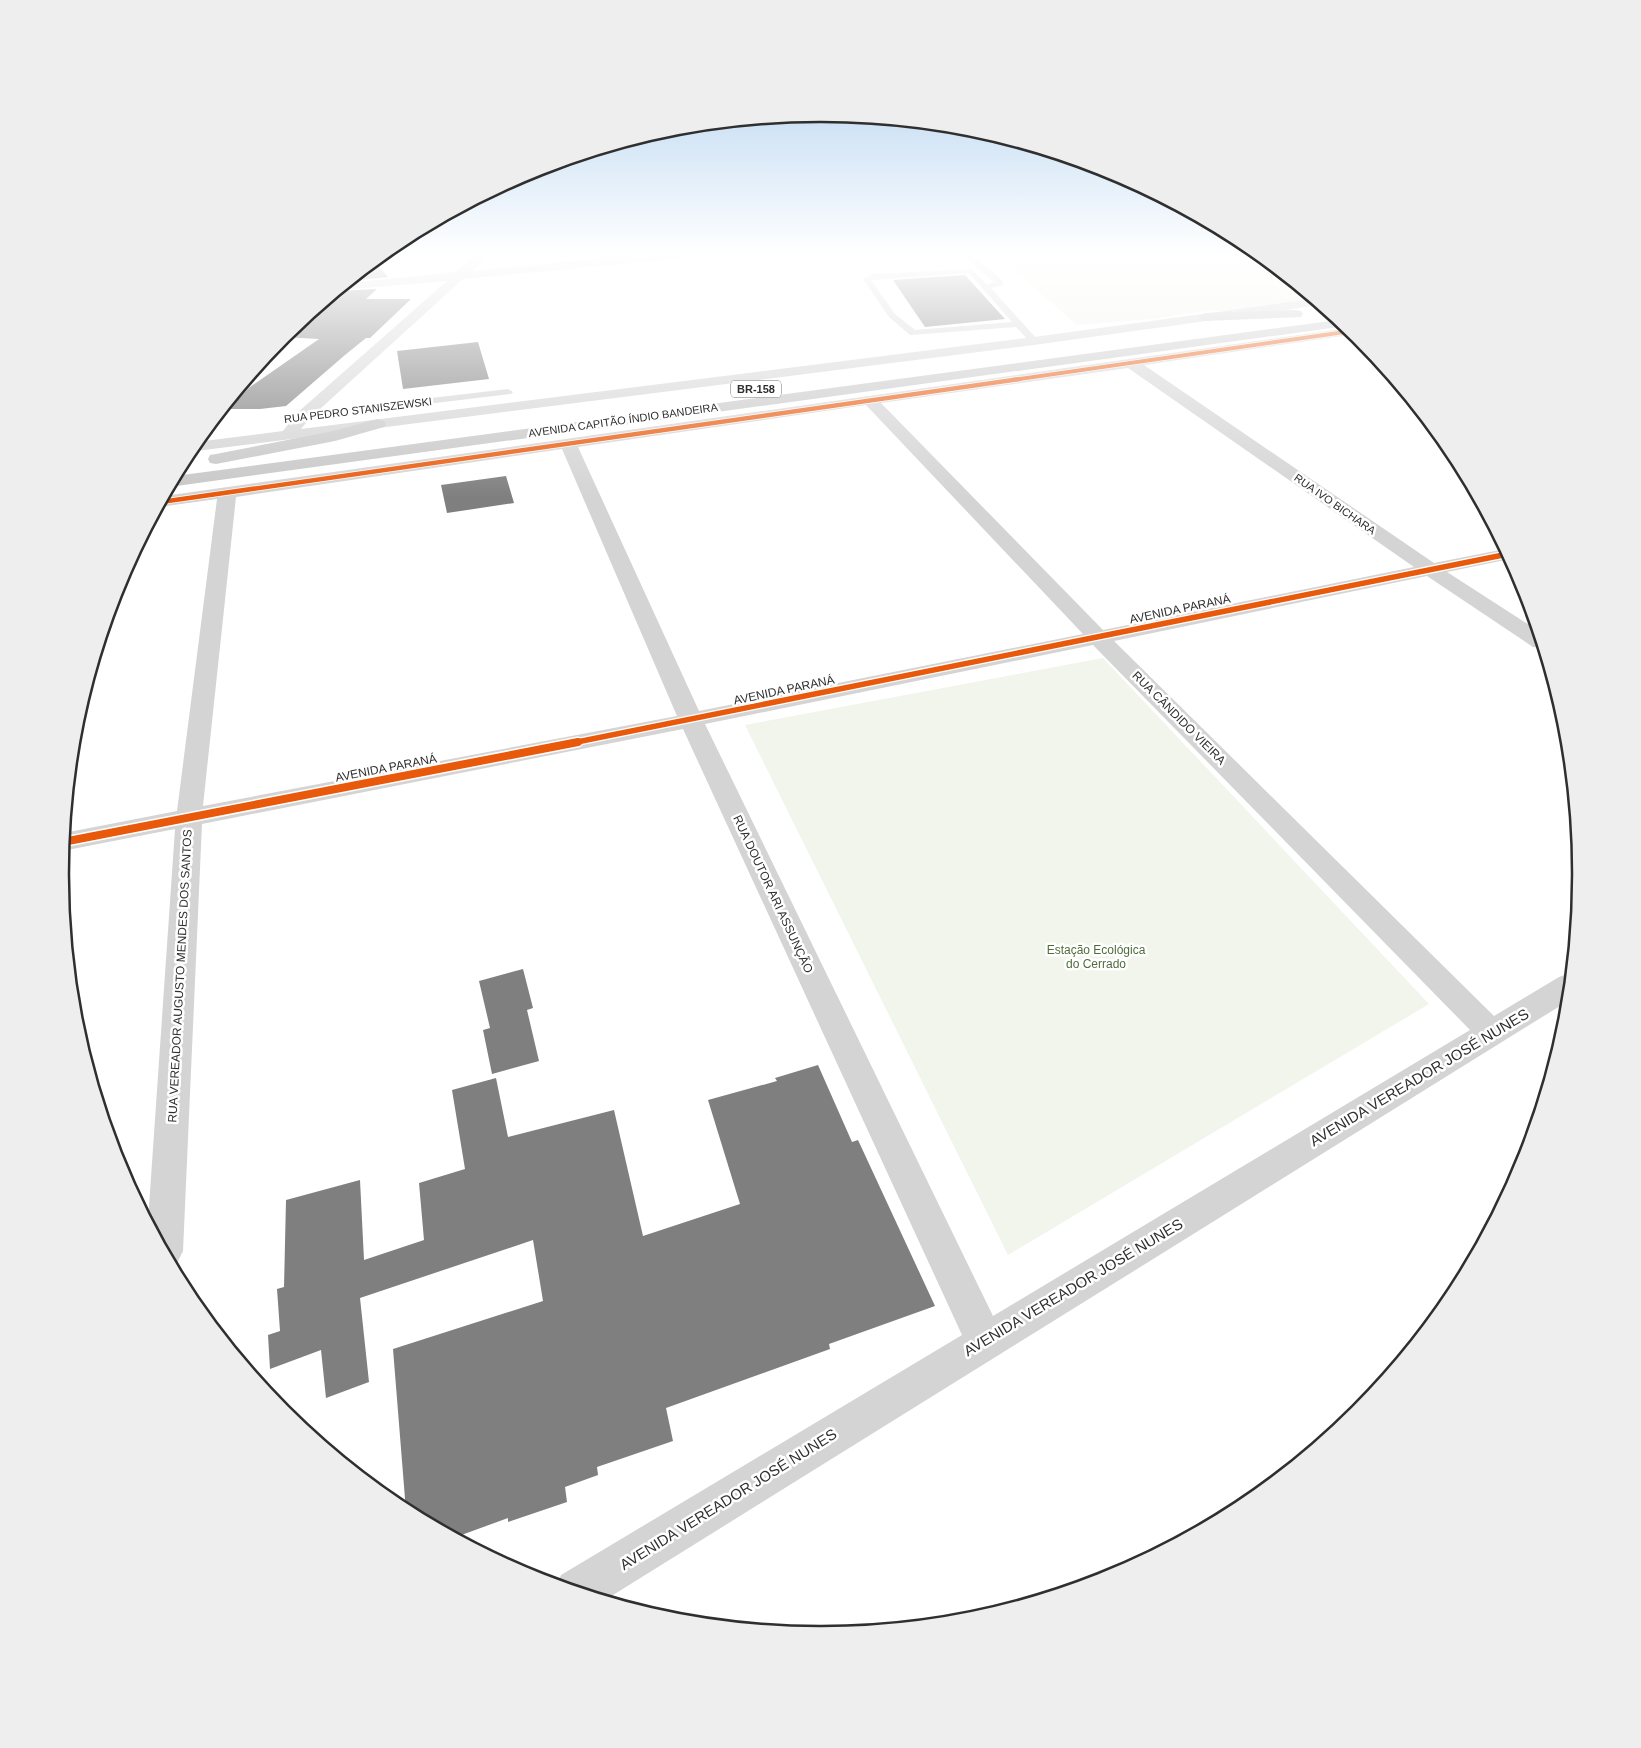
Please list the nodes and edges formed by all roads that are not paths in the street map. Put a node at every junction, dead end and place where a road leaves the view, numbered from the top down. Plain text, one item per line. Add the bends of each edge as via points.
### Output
1 (394, 335) edge
2 (1029, 335) edge
3 (1074, 335) edge
4 (1172, 335) edge
5 (1261, 335) edge
6 (1284, 335) edge
7 (1327, 335) edge
8 (1034, 340) junction
9 (1232, 348) junction
10 (1131, 363) junction
11 (508, 392) dead end
12 (869, 400) junction
13 (303, 416) junction
14 (284, 418) dead end
15 (378, 424) junction
16 (288, 436) junction
17 (568, 444) junction
18 (202, 447) edge
19 (189, 465) edge
20 (190, 465) edge
21 (180, 481) edge
22 (227, 493) junction
23 (167, 501) edge
24 (1501, 555) edge
25 (1429, 569) junction
26 (1098, 637) junction
27 (1534, 637) edge
28 (691, 720) junction
29 (188, 817) junction
30 (70, 841) edge
31 (1563, 989) edge
32 (1492, 1033) junction
33 (165, 1241) edge
34 (985, 1341) junction
35 (583, 1587) edge

1 - 13 street
2 - 8 lane
3 - 8 street
4 - 19 main road, AVENIDA CAPITÃO ÍNDIO BANDEIRA / BR-158
5 - 21 main road, AVENIDA CAPITÃO ÍNDIO BANDEIRA
6 - 9 main road
7 - 9 street
8 - 15 street
9 - 10 street
10 - 12 street
10 - 25 street, RUA IVO BICHARA
11 - 13 lane, RUA PEDRO STANISZEWSKI
12 - 17 street
12 - 26 street, RUA CÂNDIDO VIEIRA
13 - 14 street, RUA PEDRO STANISZEWSKI
13 - 16 street
15 - 16 street
15 - 20 main road via 335,436
16 - 18 street
17 - 22 street
17 - 28 street, RUA DOUTOR ARI ASSUNÇÃO
22 - 23 street
22 - 29 street, RUA VEREADOR AUGUSTO MENDES DOS SANTOS
24 - 25 street, AVENIDA PARANÁ
25 - 26 street, AVENIDA PARANÁ
25 - 27 street, RUA IVO BICHARA
26 - 28 street, AVENIDA PARANÁ
26 - 32 street, RUA CÂNDIDO VIEIRA
28 - 29 street, AVENIDA PARANÁ
28 - 34 street, RUA DOUTOR ARI ASSUNÇÃO
29 - 30 street, AVENIDA PARANÁ
29 - 33 street, RUA VEREADOR AUGUSTO MENDES DOS SANTOS
31 - 32 street, AVENIDA VEREADOR JOSÉ NUNES
32 - 34 street, AVENIDA VEREADOR JOSÉ NUNES
34 - 35 street, AVENIDA VEREADOR JOSÉ NUNES

